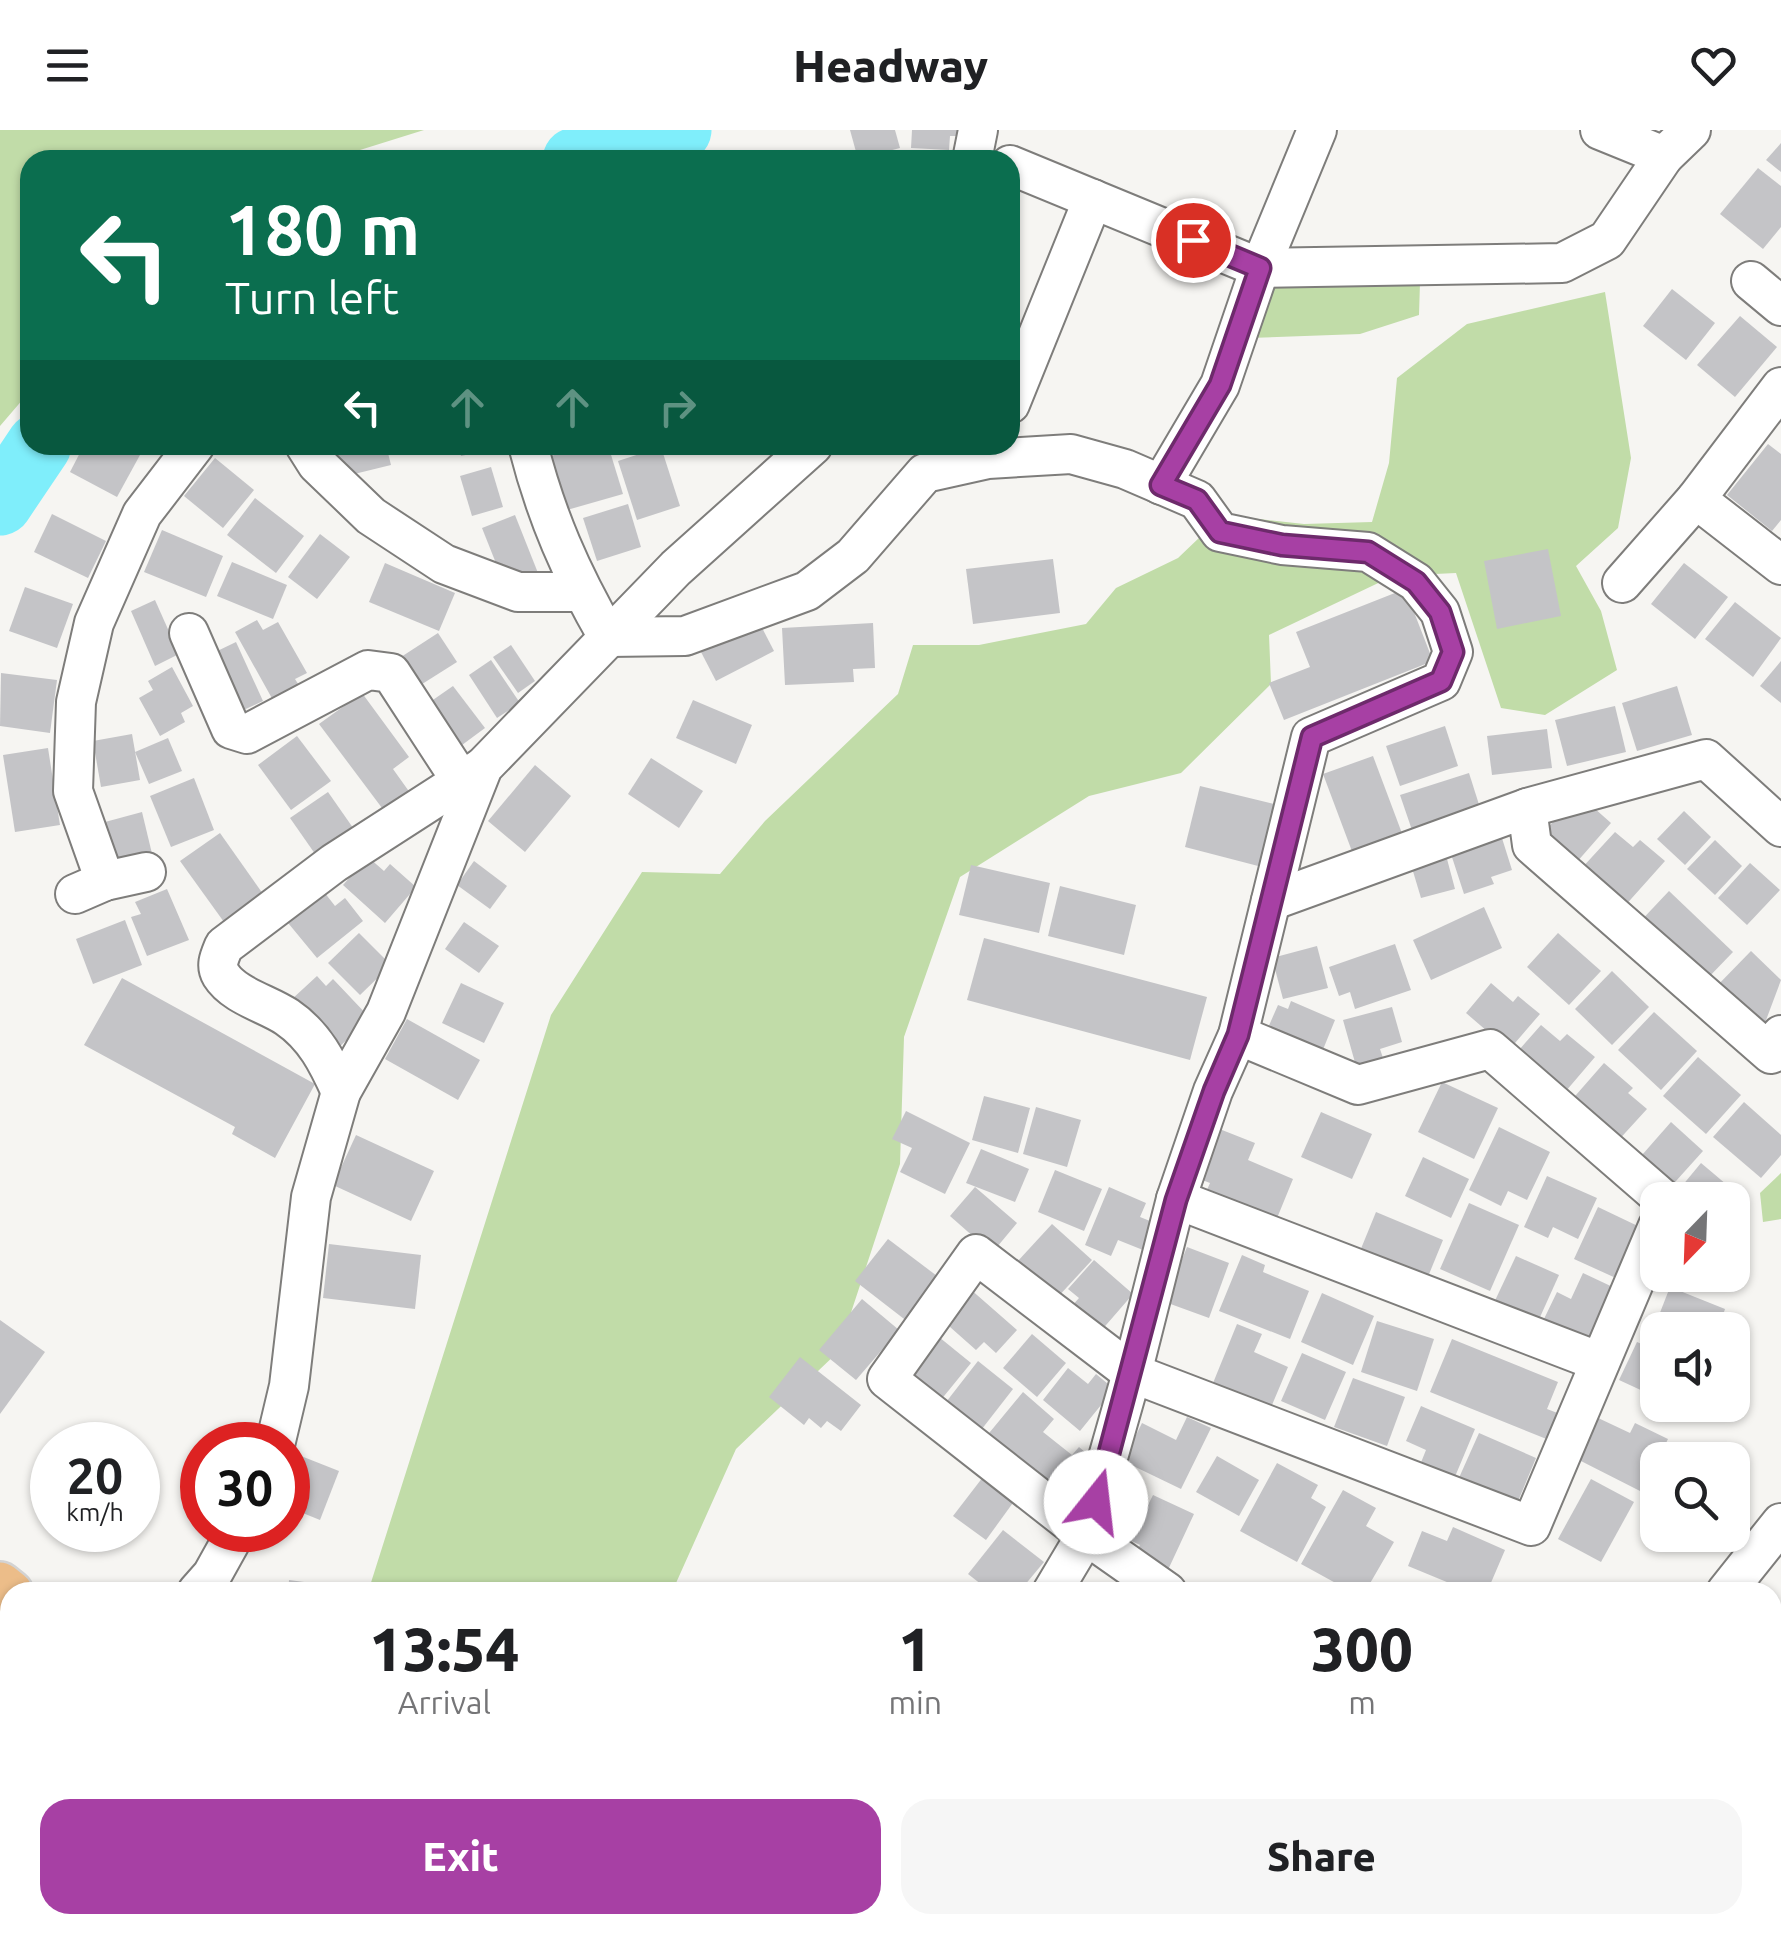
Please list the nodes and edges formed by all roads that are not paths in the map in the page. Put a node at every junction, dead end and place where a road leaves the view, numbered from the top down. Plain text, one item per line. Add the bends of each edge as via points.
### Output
1 (1317, 130) edge
2 (1600, 130) edge
3 (1691, 130) edge
4 (1664, 156) junction
5 (1020, 169) edge
6 (1092, 199) junction
7 (1260, 268) junction
8 (1751, 281) dead end
9 (1781, 306) edge
10 (1020, 379) edge
11 (1781, 387) edge
12 (1020, 453) edge
13 (187, 455) edge
14 (312, 455) edge
15 (531, 455) edge
16 (802, 455) edge
17 (982, 455) edge
18 (1161, 485) junction
19 (1696, 499) junction
20 (1781, 565) edge
21 (1622, 584) dead end
22 (582, 592) junction
23 (189, 633) dead end
24 (608, 637) junction
25 (472, 773) junction
26 (1527, 808) junction
27 (1781, 827) edge
28 (146, 872) dead end
29 (1271, 901) junction
30 (1238, 1035) junction
31 (1781, 1035) edge
32 (341, 1092) junction
33 (1643, 1182) edge
34 (1176, 1200) junction
35 (1640, 1268) edge
36 (1600, 1362) junction
37 (1132, 1373) junction
38 (280, 1422) edge
39 (1781, 1523) edge
40 (1086, 1535) junction
41 (225, 1552) edge
42 (206, 1582) edge
43 (1058, 1582) edge
44 (1153, 1582) edge
45 (1734, 1582) edge

1 - 7 street
2 - 4 street
3 - 4 street
4 - 7 street via 1607,240 1562,263
5 - 6 street
6 - 7 street
6 - 10 street
7 - 18 street via 1220,385
8 - 9 street
11 - 19 street
12 - 18 street via 1070,454
13 - 28 street via 142,514 94,624 76,702 73,791 90,888
14 - 22 street via 371,516 444,564 518,592
15 - 22 street via 552,526
16 - 24 street
17 - 24 street via 925,474 853,556 807,591 685,636
18 - 29 street via 1197,500 1220,532 1368,552 1416,582 1440,612 1453,652 1441,681 1312,737
19 - 20 street
19 - 21 street
22 - 24 street
23 - 25 street via 231,729 248,734 368,670 391,673
24 - 25 street
25 - 32 street via 386,1012
25 - 32 street via 334,863 224,946 218,960 230,985 290,1018 321,1049
26 - 27 street via 1706,759
26 - 29 street
26 - 31 street via 1532,845 1771,1054
29 - 30 street
30 - 33 street via 1358,1084 1490,1048
30 - 34 street
32 - 38 street via 311,1197
34 - 36 street
34 - 37 street
35 - 36 street
36 - 37 street via 1530,1526
37 - 40 street
37 - 40 street via 976,1254 887,1379
39 - 45 street
40 - 43 street
40 - 44 street
41 - 42 street

